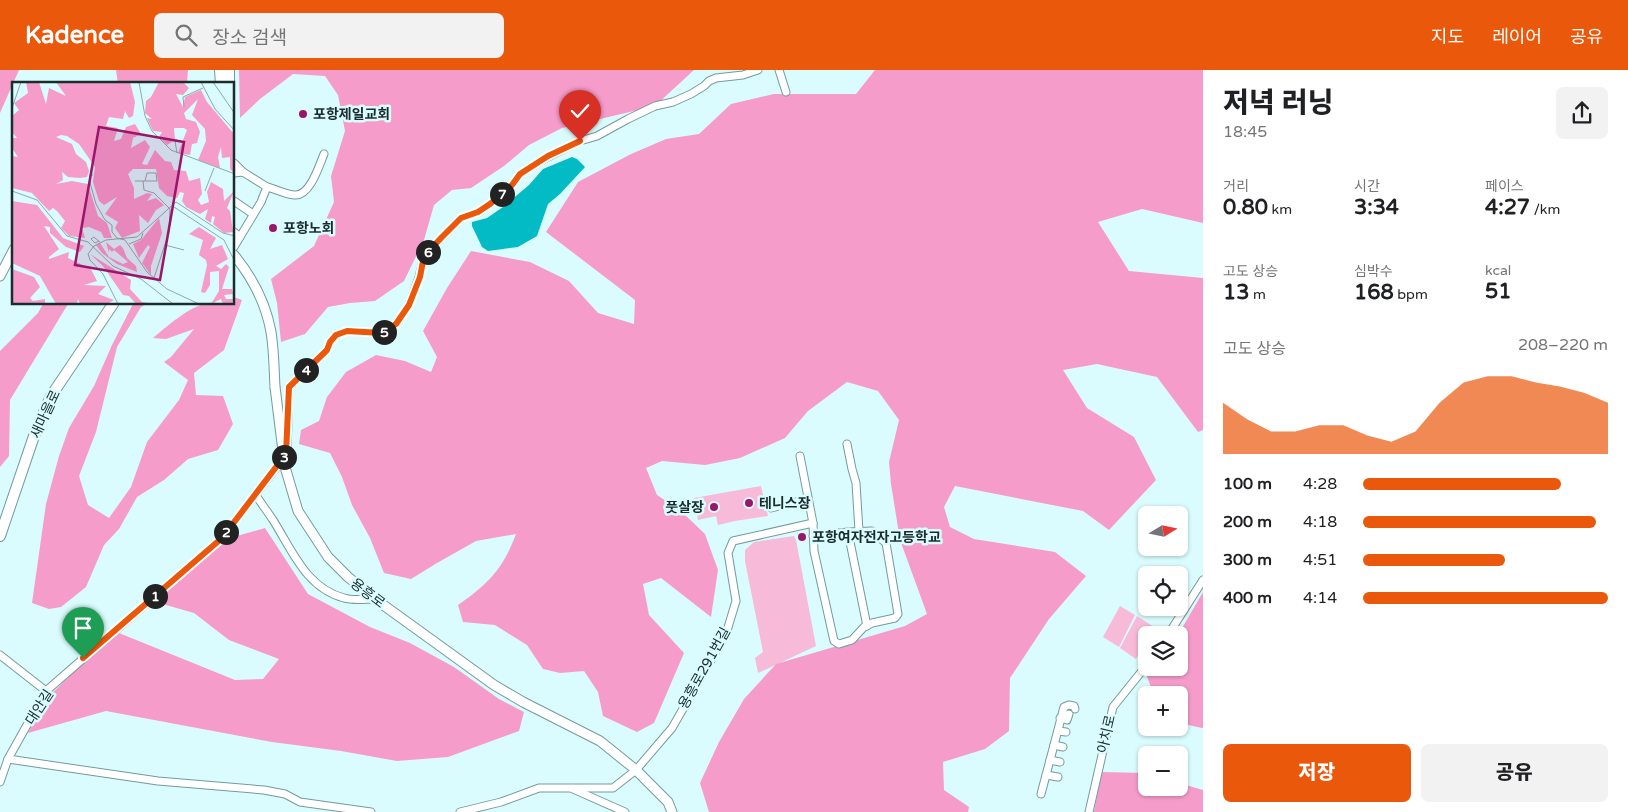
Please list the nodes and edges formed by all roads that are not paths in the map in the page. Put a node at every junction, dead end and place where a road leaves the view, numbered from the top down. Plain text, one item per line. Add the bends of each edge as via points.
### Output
1 (758, 70) edge
2 (779, 70) edge
3 (786, 92) dead end
4 (324, 154) dead end
5 (235, 164) edge
6 (243, 172) junction
7 (235, 174) edge
8 (267, 187) junction
9 (235, 203) edge
10 (253, 214) junction
11 (237, 234) edge
12 (12, 253) edge
13 (235, 256) edge
14 (0, 276) edge
15 (112, 305) edge
16 (847, 444) dead end
17 (800, 456) dead end
18 (255, 494) junction
19 (808, 499) junction
20 (771, 508) dead end
21 (813, 523) junction
22 (848, 532) junction
23 (859, 532) junction
24 (0, 536) edge
25 (813, 536) junction
26 (1203, 580) edge
27 (375, 599) junction
28 (866, 626) junction
29 (1174, 626) edge
30 (0, 655) edge
31 (1138, 676) edge
32 (46, 691) junction
33 (1072, 712) dead end
34 (1058, 730) junction
35 (1066, 732) dead end
36 (1054, 745) junction
37 (1063, 747) dead end
38 (8, 759) junction
39 (1050, 760) junction
40 (1060, 762) dead end
41 (636, 770) junction
42 (1046, 775) junction
43 (1, 776) edge
44 (1058, 777) dead end
45 (570, 788) junction
46 (1040, 794) dead end
47 (300, 802) junction
48 (299, 812) edge
49 (371, 812) edge
50 (460, 812) edge
51 (625, 812) edge
52 (672, 812) edge
53 (1089, 812) edge

1 - 18 street, 대안길 via 716,78 691,94 656,106 597,136 580,141 520,174 512,185 478,212 461,218 424,256 409,305 396,324 382,333 347,331 336,335 327,350 289,387 286,454
2 - 3 street
4 - 8 street via 310,185 302,194 294,195
5 - 6 street
6 - 7 street
6 - 8 street
8 - 10 street
9 - 10 street
10 - 11 street
12 - 14 main road
13 - 27 main road, 용흥로, bridge via 260,295 271,332 285,467 298,511 328,558
15 - 24 main road, 새마을로 via 51,396 35,432
16 - 23 street via 856,483
17 - 19 street
18 - 27 street via 300,565 322,588 345,598
18 - 32 street, 대안길 via 222,538
19 - 20 street
19 - 21 street
21 - 25 street
21 - 41 street, 용흥로291번길 via 733,541 728,553 736,601 726,634 672,728
22 - 23 street
22 - 25 street
22 - 28 street
23 - 28 street via 872,531 886,543 898,614 895,618
25 - 28 street via 834,641 840,644 852,640
26 - 29 street
27 - 41 main road, 용흥로 via 494,685 600,741
30 - 32 street
31 - 53 street, 아치로 via 1113,707
32 - 38 street, 대안길
33 - 34 street via 1074,706 1064,707
34 - 35 street
34 - 36 street
36 - 37 street
36 - 39 street
38 - 43 street, 대안길
38 - 47 street via 158,781 264,790 285,794
39 - 40 street
39 - 42 street
41 - 45 street, 용흥로291번길 via 613,788
41 - 52 main road, 용흥로 via 668,802
42 - 44 street
42 - 46 street
45 - 50 street, 용흥로291번길 via 539,788
45 - 51 street
47 - 48 street
47 - 49 street

